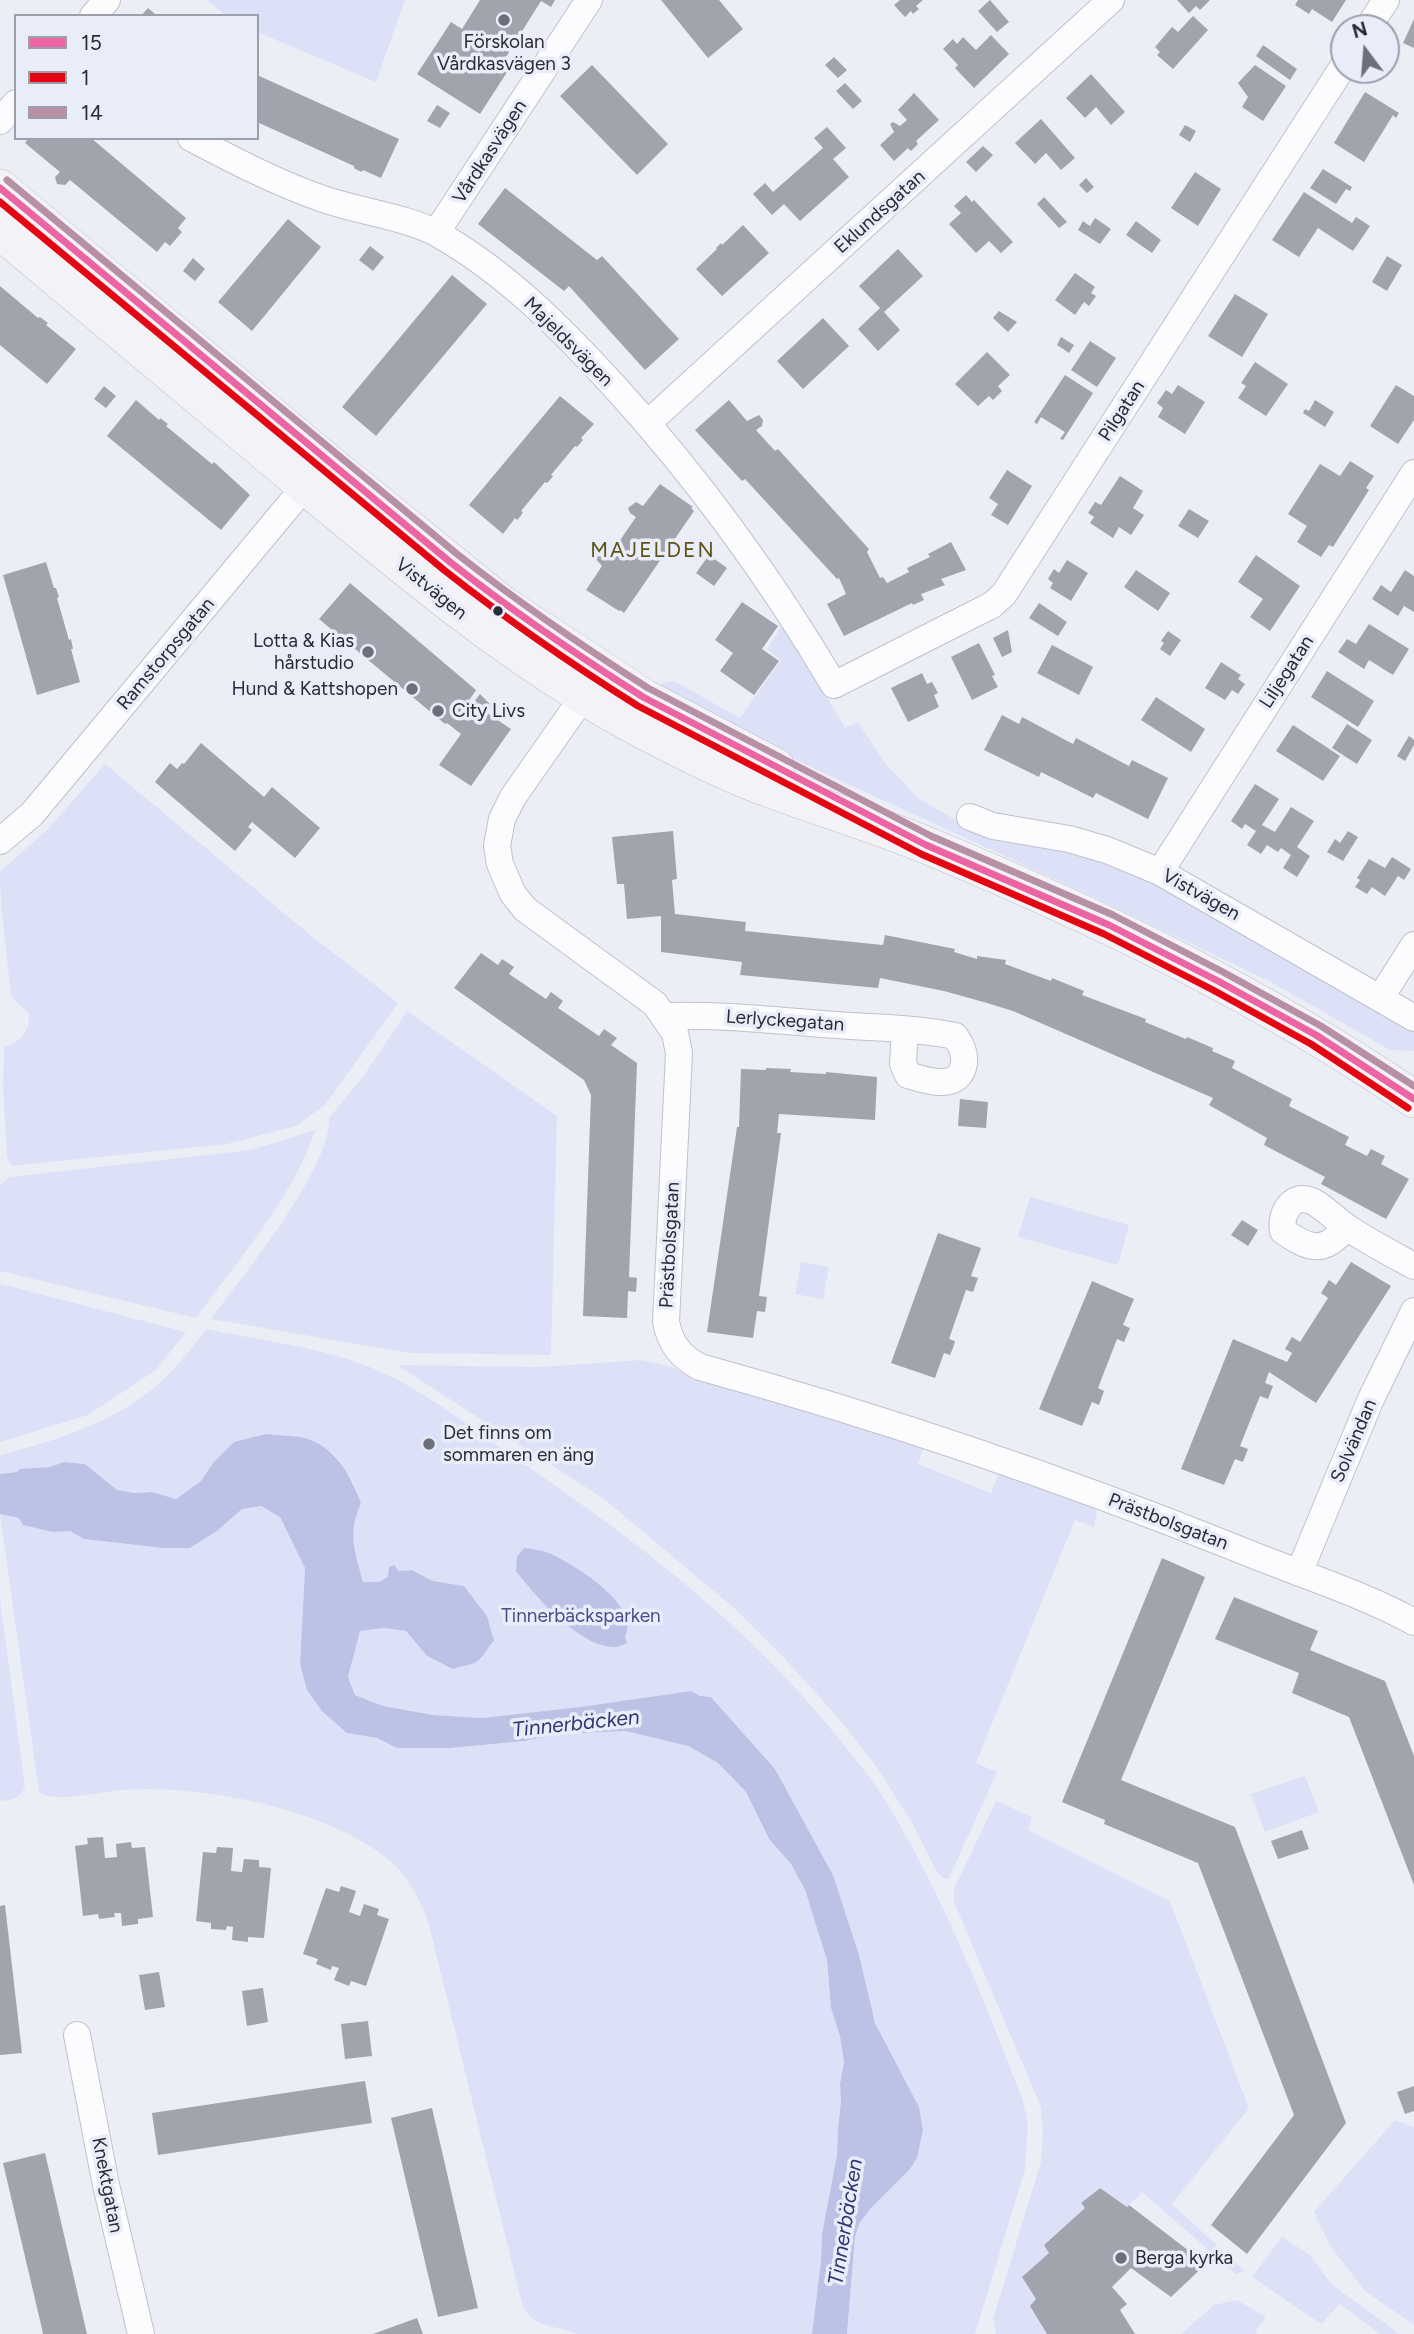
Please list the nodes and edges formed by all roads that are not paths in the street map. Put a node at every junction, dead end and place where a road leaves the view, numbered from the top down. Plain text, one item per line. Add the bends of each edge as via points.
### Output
1 (107, 0) edge
2 (589, 0) edge
3 (1111, 0) edge
4 (95, 14) edge
5 (1332, 84) edge
6 (14, 105) edge
7 (0, 121) edge
8 (195, 140) edge
9 (0, 188) edge
10 (0, 231) edge
11 (436, 233) junction
12 (648, 423) junction
13 (316, 473) junction
14 (1414, 473) edge
15 (592, 684) junction
16 (834, 685) joint
17 (970, 817) dead end
18 (0, 841) edge
19 (1160, 872) junction
20 (1414, 945) edge
21 (1381, 997) junction
22 (665, 1016) junction
23 (1414, 1018) edge
24 (905, 1030) dead end
25 (1414, 1100) edge
26 (1346, 1227) dead end
27 (1414, 1266) edge
28 (1414, 1311) edge
29 (1299, 1573) junction
30 (1414, 1622) edge
31 (77, 2035) dead end
32 (141, 2334) edge

1 - 4 street
2 - 11 street, Vårdkasvägen
3 - 12 street, Eklundsgatan
5 - 16 street, Pilgatan via 1004,594 984,609
6 - 7 street
8 - 11 street, Majeldsvägen via 295,189
9 - 13 main road, Vistvägen
10 - 13 main road, Vistvägen
11 - 12 street, Majeldsvägen via 512,286 585,354
12 - 16 street, Majeldsvägen via 761,569
13 - 15 main road, Vistvägen via 484,630
13 - 18 street, Ramstorpsgatan via 32,814
14 - 19 street, Liljegatan
15 - 22 street, Prästbolsgatan via 513,797 502,819 497,846 500,864 525,909
15 - 25 main road, Vistvägen via 644,730 748,780 926,845 1110,925 1316,1035
17 - 19 street, Vistvägen via 993,826 1069,839
19 - 21 street, Vistvägen
20 - 21 street
21 - 23 street, Vistvägen
22 - 24 street, Lerlyckegatan
22 - 29 street, Prästbolsgatan via 679,1053 666,1322 681,1355 699,1367 856,1412 1071,1485
26 - 27 street
28 - 29 street, Solvändan via 1370,1401
29 - 30 street, Prästbolsgatan
31 - 32 street, Knektgatan

